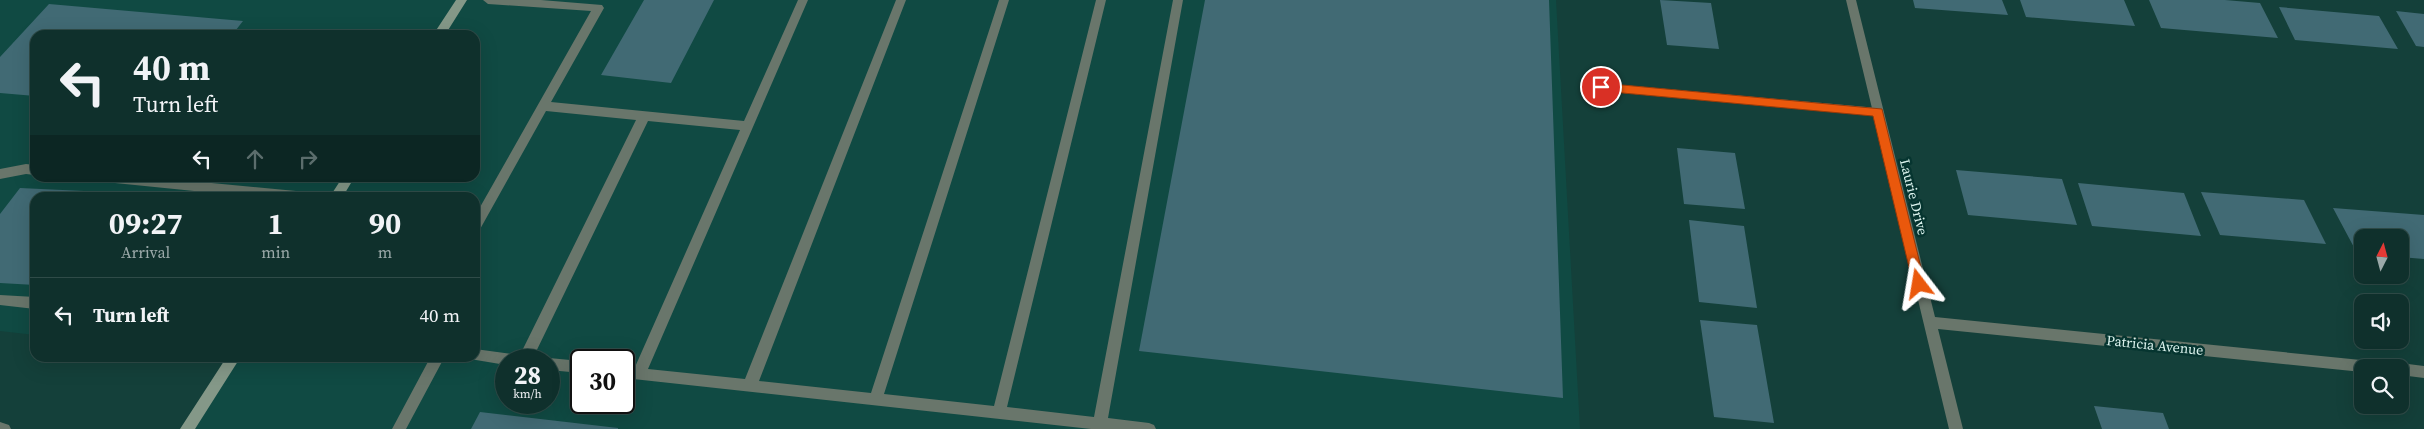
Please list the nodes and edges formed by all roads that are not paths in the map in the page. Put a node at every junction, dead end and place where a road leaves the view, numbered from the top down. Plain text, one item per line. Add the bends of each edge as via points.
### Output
1 (462, 0) edge
2 (488, 0) edge
3 (803, 0) edge
4 (901, 0) edge
5 (1004, 0) edge
6 (1101, 0) edge
7 (1178, 0) edge
8 (1851, 0) edge
9 (600, 4) edge
10 (442, 30) edge
11 (1601, 87) dead end
12 (543, 106) junction
13 (1878, 112) junction
14 (644, 116) junction
15 (748, 126) junction
16 (30, 169) edge
17 (0, 174) edge
18 (155, 182) edge
19 (256, 192) edge
20 (480, 219) edge
21 (0, 300) edge
22 (30, 303) edge
23 (1929, 322) junction
24 (530, 349) edge
25 (480, 356) edge
26 (495, 357) edge
27 (230, 362) edge
28 (435, 362) edge
29 (2354, 365) edge
30 (2409, 370) edge
31 (2424, 372) edge
32 (635, 373) edge
33 (639, 374) junction
34 (750, 385) junction
35 (876, 398) junction
36 (999, 412) junction
37 (1100, 424) junction
38 (187, 429) edge
39 (399, 429) edge
40 (1149, 429) edge
41 (1956, 429) edge

1 - 10 street
2 - 9 street
3 - 15 street
4 - 34 street
5 - 35 street
6 - 36 street
7 - 37 street
8 - 13 street, Laurie Drive
9 - 12 street
11 - 13 street
12 - 14 street
12 - 20 street
13 - 23 street, Laurie Drive
14 - 15 street
14 - 24 street
15 - 33 street
16 - 17 street
18 - 19 street
21 - 22 street
23 - 29 street, Patricia Avenue
23 - 41 street, Laurie Drive
25 - 26 street
27 - 38 street
28 - 39 street
30 - 31 street
32 - 33 street
33 - 34 street
34 - 35 street
35 - 36 street
36 - 37 street
37 - 40 street

